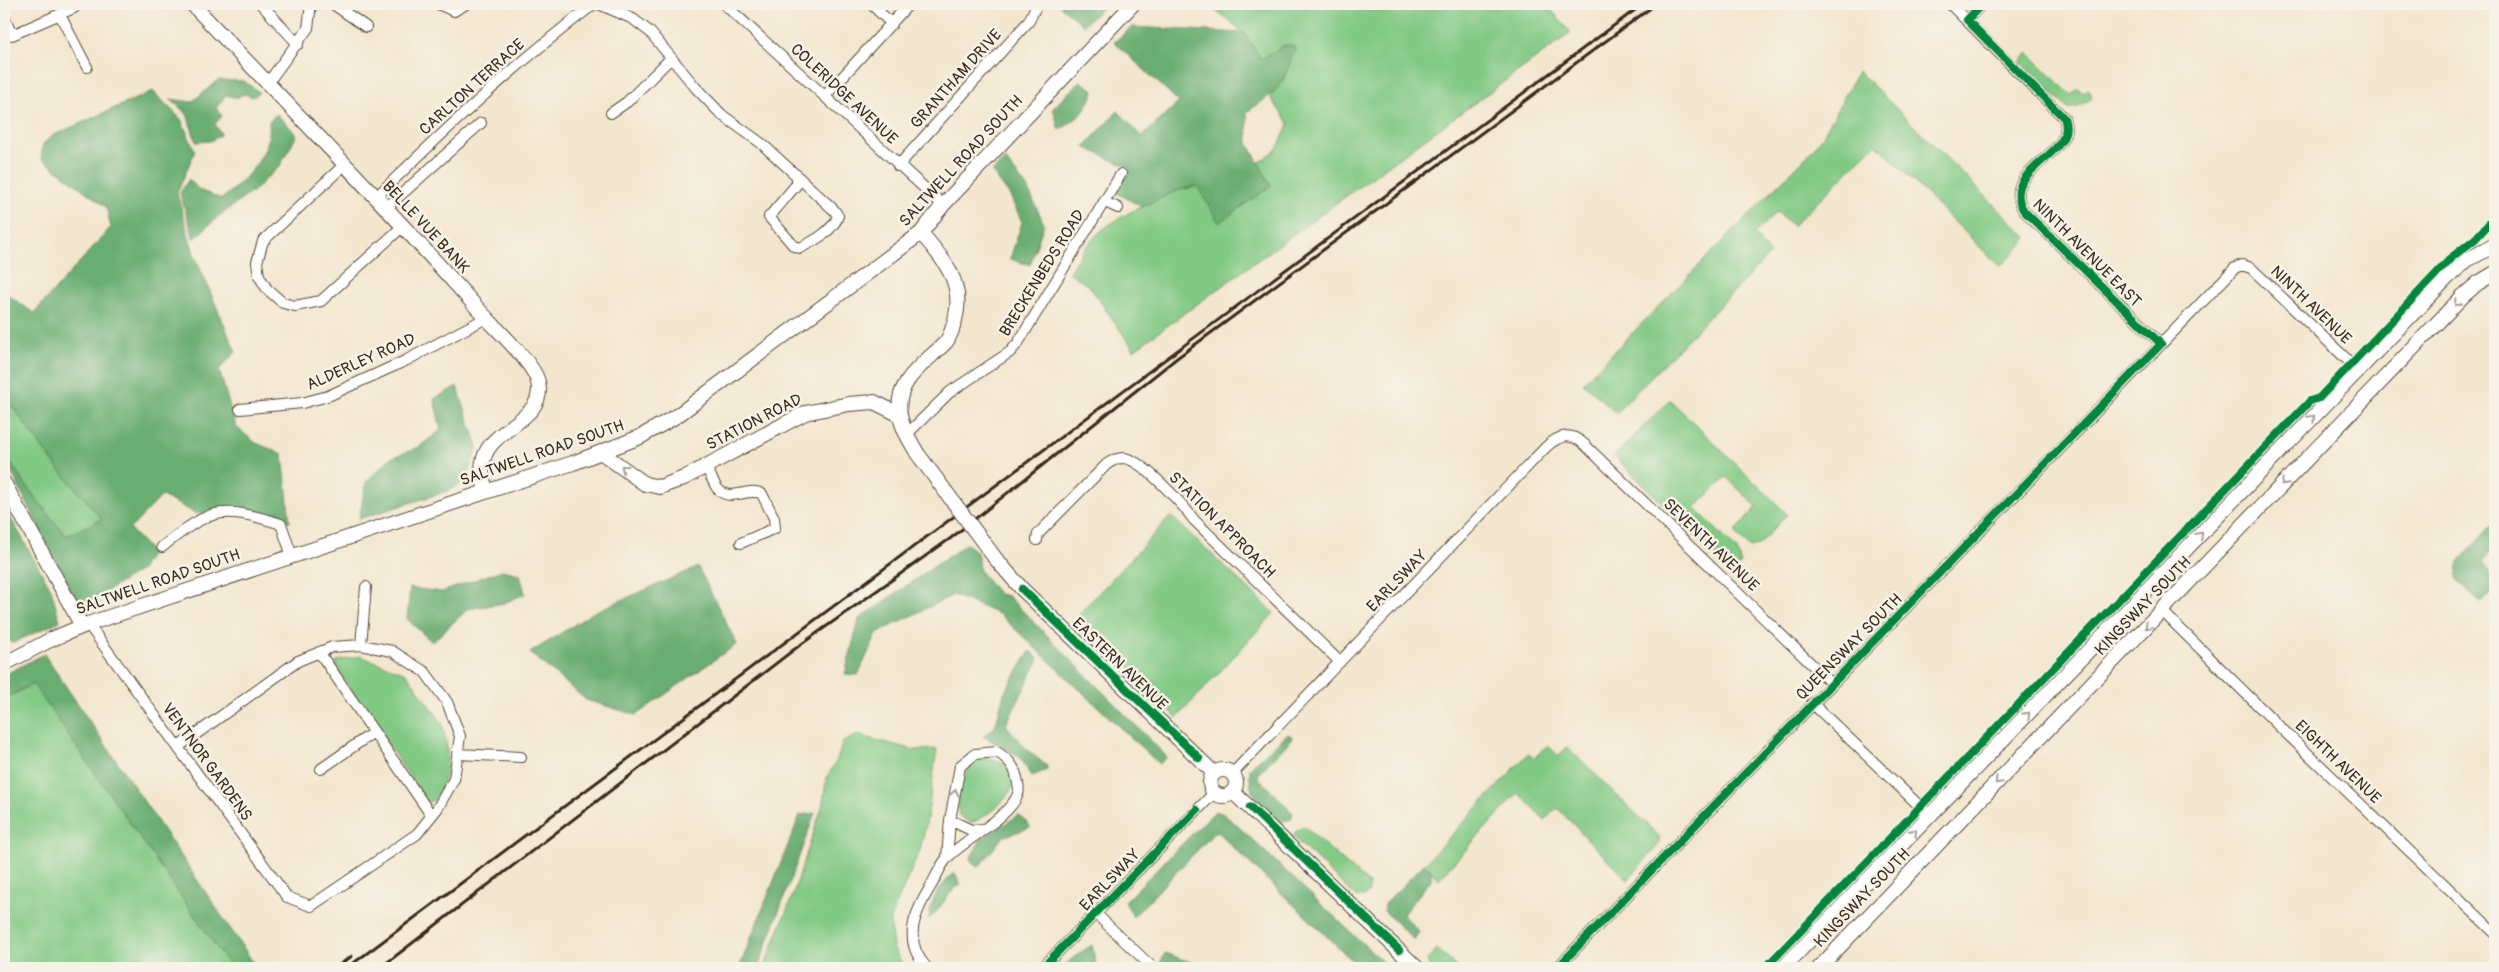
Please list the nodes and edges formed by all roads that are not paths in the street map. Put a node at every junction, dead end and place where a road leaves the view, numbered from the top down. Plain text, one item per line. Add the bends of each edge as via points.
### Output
1 (192, 4) edge
2 (261, 4) edge
3 (311, 4) edge
4 (332, 4) edge
5 (438, 4) edge
6 (466, 4) edge
7 (594, 4) edge
8 (599, 4) edge
9 (724, 4) edge
10 (871, 4) edge
11 (909, 4) edge
12 (1134, 4) edge
13 (1950, 4) edge
14 (1982, 4) edge
15 (74, 8) dead end
16 (1036, 8) edge
17 (60, 15) junction
18 (4, 17) edge
19 (1967, 20) junction
20 (892, 24) junction
21 (366, 27) dead end
22 (298, 44) junction
23 (671, 58) junction
24 (87, 67) dead end
25 (267, 84) junction
26 (825, 96) junction
27 (610, 113) dead end
28 (481, 122) dead end
29 (344, 165) junction
30 (898, 166) junction
31 (1121, 174) dead end
32 (797, 175) junction
33 (375, 198) junction
34 (1105, 202) junction
35 (943, 205) junction
36 (1118, 208) dead end
37 (385, 209) junction
38 (402, 227) junction
39 (921, 233) junction
40 (2495, 245) edge
41 (2242, 265) joint
42 (2495, 273) edge
43 (486, 318) junction
44 (2161, 344) junction
45 (2358, 370) junction
46 (240, 409) dead end
47 (900, 415) junction
48 (907, 434) junction
49 (1565, 435) joint
50 (602, 453) junction
51 (706, 467) junction
52 (4, 483) edge
53 (486, 491) junction
54 (1036, 540) dead end
55 (741, 542) dead end
56 (162, 547) dead end
57 (292, 556) junction
58 (366, 587) dead end
59 (2162, 611) junction
60 (85, 625) junction
61 (361, 645) junction
62 (319, 652) junction
63 (1340, 662) junction
64 (4, 664) edge
65 (1832, 684) junction
66 (1812, 703) junction
67 (374, 732) junction
68 (178, 747) junction
69 (458, 754) junction
70 (521, 757) dead end
71 (320, 769) dead end
72 (1214, 773) junction
73 (1232, 774) junction
74 (1214, 792) junction
75 (1233, 792) junction
76 (431, 815) junction
77 (1930, 816) junction
78 (950, 820) junction
79 (984, 828) junction
80 (947, 858) junction
81 (1096, 914) junction
82 (2495, 933) edge
83 (927, 968) edge
84 (1042, 968) edge
85 (1153, 968) edge
86 (1417, 968) edge
87 (1557, 968) edge
88 (1783, 968) edge
89 (1818, 968) edge

1 - 25 street, BELLE VUE BANK
2 - 22 street
3 - 22 street via 308,28
4 - 21 street
5 - 6 street via 454,11
7 - 33 street, CARLTON TERRACE via 551,36 460,116
8 - 23 street via 633,18 650,32
9 - 26 street, COLERIDGE AVENUE
10 - 20 street
11 - 20 street
12 - 35 street, SALTWELL ROAD SOUTH
13 - 19 street, NINTH AVENUE EAST
14 - 19 street
15 - 17 street
16 - 30 street, GRANTHAM DRIVE via 1029,21
17 - 18 street via 12,35
17 - 24 street
19 - 44 street, NINTH AVENUE EAST via 2064,118 2067,125 2064,138 2020,184 2019,204
20 - 26 street
22 - 25 street
23 - 27 street via 627,102
23 - 32 street via 722,115 762,143
25 - 29 street, BELLE VUE BANK
26 - 30 street, COLERIDGE AVENUE
28 - 37 street
29 - 33 street, BELLE VUE BANK
29 - 38 street via 263,241 257,262 259,276 268,289 295,306 321,301
30 - 35 street, COLERIDGE AVENUE
31 - 34 street, BRECKENBEDS ROAD
32 - 32 street via 797,184 770,217 794,246 800,248 827,230 838,216
33 - 37 street, BELLE VUE BANK
34 - 36 street
34 - 48 street, BRECKENBEDS ROAD via 1018,343 1010,352 950,392
35 - 39 street, SALTWELL ROAD SOUTH
37 - 38 street, BELLE VUE BANK
38 - 43 street, BELLE VUE BANK
39 - 47 street via 953,275 957,289 956,314 948,340 910,374 903,387
39 - 50 street, SALTWELL ROAD SOUTH via 678,415
40 - 45 street, KINGSWAY SOUTH via 2454,271
41 - 44 street, QUEENSWAY SOUTH via 2235,268
41 - 45 street, NINTH AVENUE via 2251,268
42 -> 59 street, KINGSWAY SOUTH via 2463,296
43 - 46 street, ALDERLEY ROAD via 405,361 328,396 302,404
43 - 53 street, BELLE VUE BANK via 535,372 539,394 535,405 498,438 484,456 482,474
44 - 65 street, QUEENSWAY SOUTH
77 -> 45 street, KINGSWAY SOUTH
47 - 48 street, EASTERN AVENUE
47 - 51 street, STATION ROAD via 874,402 811,411
48 - 72 street, EASTERN AVENUE, bridge via 917,453 1022,589
49 - 63 street, EARLSWAY via 1546,446
49 - 65 street, SEVENTH AVENUE via 1576,437 1584,444
51 -> 50 street, STATION ROAD via 669,485 645,484
50 - 53 street, SALTWELL ROAD SOUTH
51 - 55 street via 723,493 730,496 754,491 762,494 774,518 775,528
52 - 60 street
53 - 57 street, SALTWELL ROAD SOUTH
54 - 63 street, STATION APPROACH via 1038,534 1106,465 1119,459 1130,460 1176,496 1194,520
56 - 57 street via 194,522 230,511 280,524
57 - 60 street, SALTWELL ROAD SOUTH
58 - 61 street
59 - 82 street, EIGHTH AVENUE
59 -> 89 street, KINGSWAY SOUTH
60 - 64 street, SALTWELL ROAD SOUTH
60 - 68 street, VENTNOR GARDENS
61 - 62 street via 332,647
61 - 69 street via 392,651 425,672 447,702 460,736
62 - 67 street
62 - 68 street via 298,661
63 - 73 street, EARLSWAY
65 - 66 street, QUEENSWAY SOUTH
66 - 77 street
66 - 87 street, QUEENSWAY SOUTH
67 - 71 street
67 - 76 street
68 - 76 street, VENTNOR GARDENS via 287,897 311,906 417,834
69 - 70 street
69 - 76 street via 454,779
72 - 73 street via 1221,770
72 - 74 street via 1210,785
73 - 75 street via 1236,780
74 - 75 street via 1222,796
74 - 81 street, EARLSWAY
75 - 86 street
88 -> 77 street, KINGSWAY SOUTH
78 - 79 street via 971,830
78 -> 79 street via 960,766 975,754 998,752 1006,757 1016,773 1019,794
78 - 80 street
79 - 80 street
80 - 83 street via 916,912 913,926 917,952
81 - 84 street, EARLSWAY
81 - 85 street

